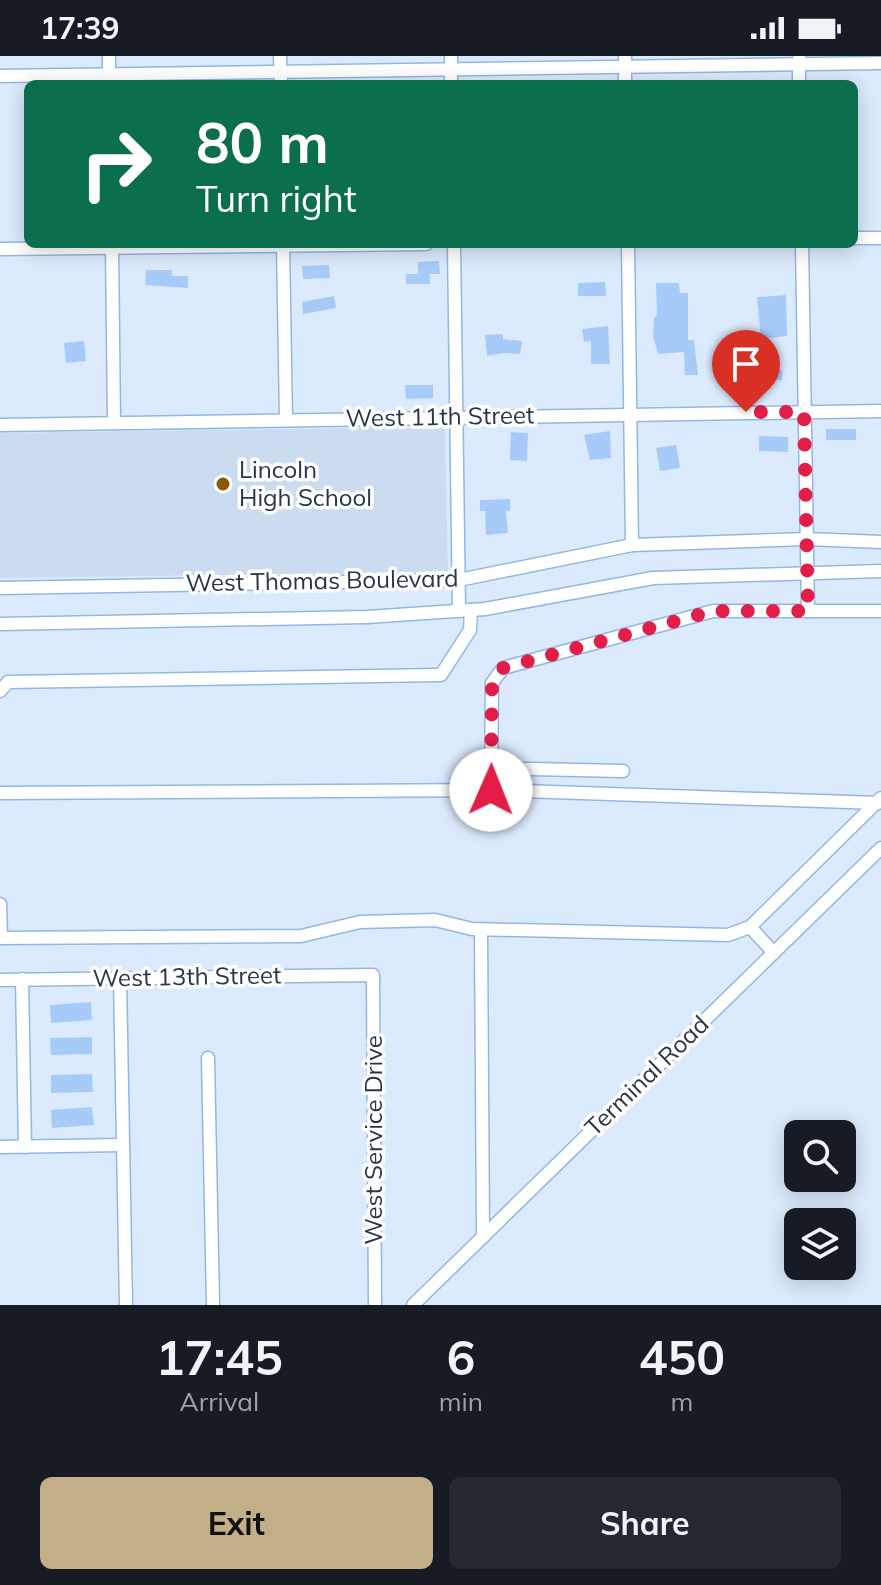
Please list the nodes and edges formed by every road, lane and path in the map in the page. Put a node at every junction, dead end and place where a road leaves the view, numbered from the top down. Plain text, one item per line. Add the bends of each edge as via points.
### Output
1 (109, 56) edge
2 (280, 56) edge
3 (799, 60) edge
4 (625, 61) edge
5 (451, 63) edge
6 (881, 63) edge
7 (0, 76) edge
8 (281, 78) edge
9 (109, 79) edge
10 (858, 238) edge
11 (881, 238) edge
12 (37, 248) edge
13 (112, 248) edge
14 (283, 248) edge
15 (454, 248) edge
16 (628, 248) edge
17 (802, 248) edge
18 (0, 249) edge
19 (881, 411) edge
20 (804, 412) junction
21 (630, 414) junction
22 (456, 417) junction
23 (286, 419) junction
24 (114, 423) junction
25 (0, 425) edge
26 (807, 539) junction
27 (881, 542) edge
28 (632, 545) junction
29 (881, 571) edge
30 (808, 572) junction
31 (459, 580) junction
32 (0, 588) edge
33 (465, 611) junction
34 (808, 611) junction
35 (881, 611) edge
36 (0, 624) edge
37 (0, 691) edge
38 (491, 768) junction
39 (623, 771) dead end
40 (491, 790) junction
41 (0, 793) edge
42 (879, 802) edge
43 (881, 848) edge
44 (0, 904) edge
45 (750, 927) junction
46 (481, 930) junction
47 (774, 953) junction
48 (373, 975) joint
49 (120, 978) junction
50 (22, 979) junction
51 (0, 980) edge
52 (208, 1058) dead end
53 (123, 1145) junction
54 (0, 1147) edge
55 (25, 1147) junction
56 (483, 1237) junction
57 (126, 1305) edge
58 (213, 1305) edge
59 (375, 1305) edge
60 (413, 1305) edge

1 - 9 street
2 - 8 street
3 - 4 street
3 - 6 street
4 - 5 street
5 - 8 street
7 - 9 street
8 - 9 street
10 - 11 street
12 - 18 street
13 - 24 street
14 - 23 street
15 - 22 street
16 - 21 street
17 - 20 street
19 - 20 street, West 11th Street
20 - 21 street, West 11th Street
20 - 26 street
21 - 22 street, West 11th Street
21 - 28 street
22 - 23 street, West 11th Street
22 - 31 street
23 - 24 street, West 11th Street
24 - 25 street, West 11th Street
26 - 27 street, West Thomas Boulevard
26 - 28 street, West Thomas Boulevard
26 - 30 street
28 - 31 street, West Thomas Boulevard
29 - 30 street, West Thomas Boulevard
30 - 33 street, West Thomas Boulevard via 653,578
30 - 34 street
31 - 32 street, West Thomas Boulevard
31 - 33 street
33 - 36 street, West Thomas Boulevard
33 - 37 street via 470,630 441,675 8,682
34 - 35 street
34 - 38 street via 713,611 503,668 492,683
38 - 39 street
38 - 40 street
40 - 41 street
40 - 42 street
42 - 45 street
43 - 47 street, Terminal Road
44 - 46 street via 1,938 301,936 360,922 435,920
45 - 46 street via 728,935
45 - 47 street
46 - 56 street
47 - 56 street, Terminal Road
48 - 49 street, West 13th Street
48 - 59 street, West Service Drive
49 - 50 street, West 13th Street
49 - 53 street
50 - 51 street, West 13th Street
50 - 55 street
52 - 58 street
53 - 55 street
53 - 57 street
54 - 55 street
56 - 60 street, Terminal Road

